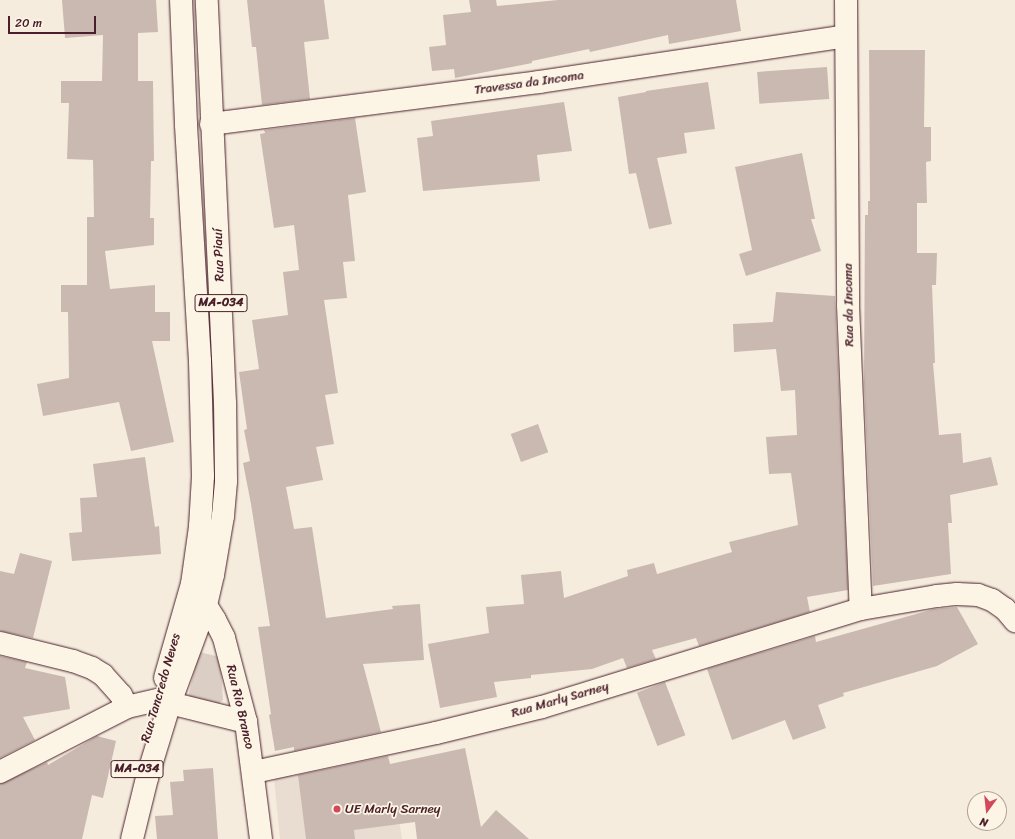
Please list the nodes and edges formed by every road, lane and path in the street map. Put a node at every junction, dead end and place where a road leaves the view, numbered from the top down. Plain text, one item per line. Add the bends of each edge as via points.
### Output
1 (181, 0) edge
2 (207, 0) edge
3 (846, 0) edge
4 (846, 36) junction
5 (211, 124) junction
6 (192, 584) junction
7 (206, 605) junction
8 (861, 609) junction
9 (1015, 621) edge
10 (0, 643) edge
11 (164, 702) junction
12 (127, 707) junction
13 (246, 722) junction
14 (0, 772) edge
15 (254, 772) junction
16 (121, 839) edge
17 (132, 839) edge
18 (261, 839) edge

1 - 6 street, Rua Piauí / MA-034 via 202,421 203,476 200,527
2 - 5 street, Rua Piauí / MA-034
3 - 4 street, Rua da Incoma
4 - 5 street, Travessa da Incoma via 539,82
4 - 8 street, Rua da Incoma via 848,305
5 - 7 street, Rua Piauí / MA-034 via 225,403 226,481 219,539
6 - 7 street, Rua Rio Branco
6 - 11 street, Rua Tancredo Neves / MA-034
7 - 11 street, Rua Tancredo Neves / MA-034
7 - 13 street, Rua Rio Branco via 224,638
8 - 9 street, Rua Marly Sarney via 937,596 978,595 992,600 1005,609
8 - 15 street, Rua Marly Sarney via 542,707 436,733
10 - 12 street via 92,668 103,675 121,694
11 - 12 street
11 - 13 street
11 - 16 street, Rua Tancredo Neves / MA-034 via 136,775
11 - 17 street, Rua Tancredo Neves / MA-034
12 - 14 street
13 - 15 street, Rua Rio Branco
15 - 18 street, Rua Rio Branco

